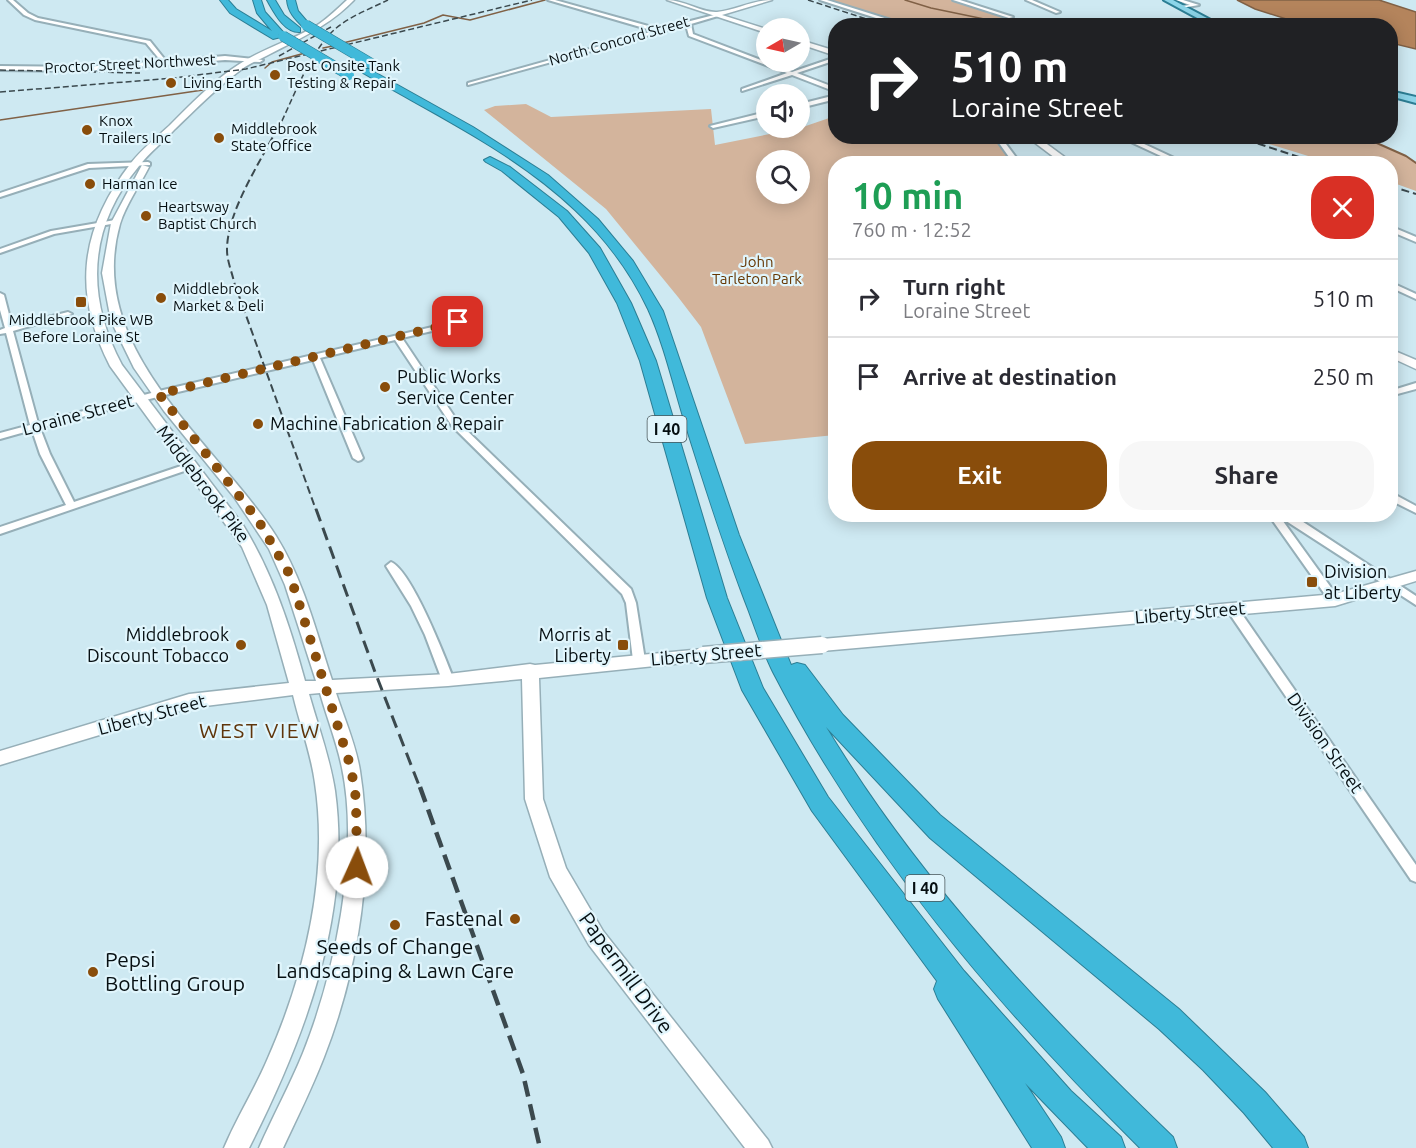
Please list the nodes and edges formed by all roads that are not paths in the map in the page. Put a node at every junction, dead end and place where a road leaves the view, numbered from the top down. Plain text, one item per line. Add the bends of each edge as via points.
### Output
1 (11, 0) edge
2 (224, 0) edge
3 (257, 0) edge
4 (271, 0) edge
5 (284, 0) edge
6 (291, 0) edge
7 (351, 0) edge
8 (359, 0) edge
9 (550, 0) edge
10 (670, 0) edge
11 (769, 0) edge
12 (822, 0) edge
13 (955, 0) edge
14 (1028, 0) edge
15 (1168, 0) edge
16 (1180, 3) edge
17 (741, 8) junction
18 (1058, 12) dead end
19 (338, 14) junction
20 (716, 15) junction
21 (1011, 17) dead end
22 (882, 18) edge
23 (1205, 18) edge
24 (688, 22) junction
25 (756, 27) edge
26 (302, 28) junction
27 (756, 28) edge
28 (658, 30) junction
29 (280, 37) junction
30 (810, 46) edge
31 (828, 53) edge
32 (828, 59) edge
33 (256, 61) junction
34 (165, 63) junction
35 (0, 68) edge
36 (364, 71) junction
37 (791, 73) junction
38 (470, 84) dead end
39 (828, 87) edge
40 (744, 90) dead end
41 (1398, 95) edge
42 (202, 97) junction
43 (828, 99) edge
44 (1416, 100) edge
45 (810, 104) edge
46 (195, 115) junction
47 (756, 116) edge
48 (712, 126) dead end
49 (1003, 144) edge
50 (1041, 144) edge
51 (1139, 144) edge
52 (1012, 156) edge
53 (1059, 156) edge
54 (1166, 156) edge
55 (135, 164) junction
56 (148, 164) junction
57 (0, 195) edge
58 (115, 222) junction
59 (100, 224) junction
60 (1398, 232) edge
61 (1416, 240) edge
62 (0, 251) edge
63 (1398, 288) edge
64 (0, 296) edge
65 (1416, 297) edge
66 (102, 304) junction
67 (68, 314) dead end
68 (472, 319) dead end
69 (10, 329) junction
70 (0, 332) edge
71 (397, 337) junction
72 (1398, 355) edge
73 (316, 357) junction
74 (1415, 362) edge
75 (1416, 386) edge
76 (1398, 392) edge
77 (159, 394) junction
78 (140, 399) junction
79 (35, 427) junction
80 (0, 436) edge
81 (358, 458) dead end
82 (190, 466) junction
83 (1398, 500) edge
84 (71, 506) junction
85 (1416, 510) edge
86 (1279, 522) edge
87 (1294, 522) edge
88 (0, 531) edge
89 (391, 566) dead end
90 (1416, 576) edge
91 (748, 585) junction
92 (1391, 585) junction
93 (1335, 600) junction
94 (1416, 601) edge
95 (1233, 610) junction
96 (639, 660) junction
97 (530, 670) junction
98 (448, 680) junction
99 (326, 687) junction
100 (299, 688) junction
101 (0, 758) edge
102 (874, 876) junction
103 (1416, 876) edge
104 (236, 1148) edge
105 (271, 1148) edge
106 (760, 1148) edge
107 (1050, 1148) edge
108 (1110, 1148) edge
109 (1162, 1148) edge
110 (1293, 1148) edge

1 - 34 street via 26,14 44,21 148,42
2 - 29 highway via 233,11
3 - 29 highway, I 40 via 261,13
4 - 26 highway, I 40 via 280,18
5 - 26 highway via 284,10
6 - 26 highway
7 - 19 main road, Middlebrook Pike
8 - 19 main road, Middlebrook Pike
9 - 28 street
10 - 20 main road
11 - 17 main road, North Concord Street
12 - 22 street
13 - 21 street
14 - 18 street
15 - 16 main road
16 - 23 main road
17 - 20 main road, North Concord Street
17 - 25 main road via 731,16
19 - 33 main road, Middlebrook Pike
20 - 24 street, North Concord Street
20 - 27 main road
24 - 28 street, North Concord Street
24 - 37 street via 691,35
26 - 36 highway, bridge
26 - 36 highway, I 40
28 - 38 street, North Concord Street
29 - 36 highway, I 40, bridge via 325,62
30 - 31 main road
32 - 37 street
33 - 34 street, Proctor Street Northwest via 225,58
33 - 42 main road, Middlebrook Pike via 234,71
33 - 46 main road, Middlebrook Pike
34 - 35 street, Proctor Street Northwest via 85,69
36 - 91 highway, I 40 via 532,170 568,197 635,272 656,311
36 - 102 highway, I 40 via 506,169 563,214 595,251 624,303 648,361 717,598 753,690 820,804
37 - 39 street
37 - 40 street
41 - 44 main road
42 - 46 main road via 208,97
42 - 55 main road, Middlebrook Pike
43 - 45 street
46 - 56 main road, Middlebrook Pike
47 - 48 street
49 - 52 street
50 - 53 main road
51 - 54 street
55 - 56 street
55 - 57 street via 77,169
55 - 59 main road, Middlebrook Pike
56 - 58 main road, Middlebrook Pike
58 - 59 street
58 - 66 main road, Middlebrook Pike
59 - 62 street via 53,232
59 - 66 main road, Middlebrook Pike via 90,278
60 - 61 street
63 - 65 street
64 - 69 street
66 - 77 main road, Middlebrook Pike
66 - 78 main road, Middlebrook Pike via 105,345
67 - 69 street
68 - 71 street, Loraine Street
69 - 70 street
69 - 79 street
71 - 73 street, Loraine Street
71 - 96 street via 455,424 627,592
72 - 74 main road
73 - 77 street, Loraine Street
73 - 81 street
75 - 76 street
77 - 78 street, Loraine Street
77 - 99 main road, Middlebrook Pike via 270,538 290,575
78 - 79 street, Loraine Street
78 - 82 main road, Middlebrook Pike
79 - 80 street, Loraine Street
79 - 84 street
82 - 84 street
82 - 100 main road, Middlebrook Pike via 250,546 268,584
83 - 85 street
84 - 88 street
86 - 93 street
87 - 92 street
89 - 98 street via 403,580
90 - 92 main road, Liberty Street
91 - 109 highway, I 40 via 782,667 827,749 896,851 989,967 1100,1089
91 - 110 highway via 804,683 937,829 1152,1004 1263,1109
92 - 93 main road, Liberty Street
92 - 94 street
93 - 95 main road, Liberty Street
95 - 96 main road, Liberty Street, bridge
95 - 103 street, Division Street
96 - 97 main road, Liberty Street
97 - 98 main road, Liberty Street
97 - 106 main road, Papermill Drive via 534,800 557,871 596,938
98 - 99 main road, Liberty Street
99 - 100 main road, Liberty Street
99 - 105 main road, Middlebrook Pike via 351,768 356,799 358,834 353,899 337,981 313,1055
100 - 101 main road, Liberty Street via 189,702
100 - 104 main road, Middlebrook Pike via 326,792 326,897 304,994 279,1064
102 - 107 highway
102 - 108 highway, I 40 via 954,981 1061,1101

